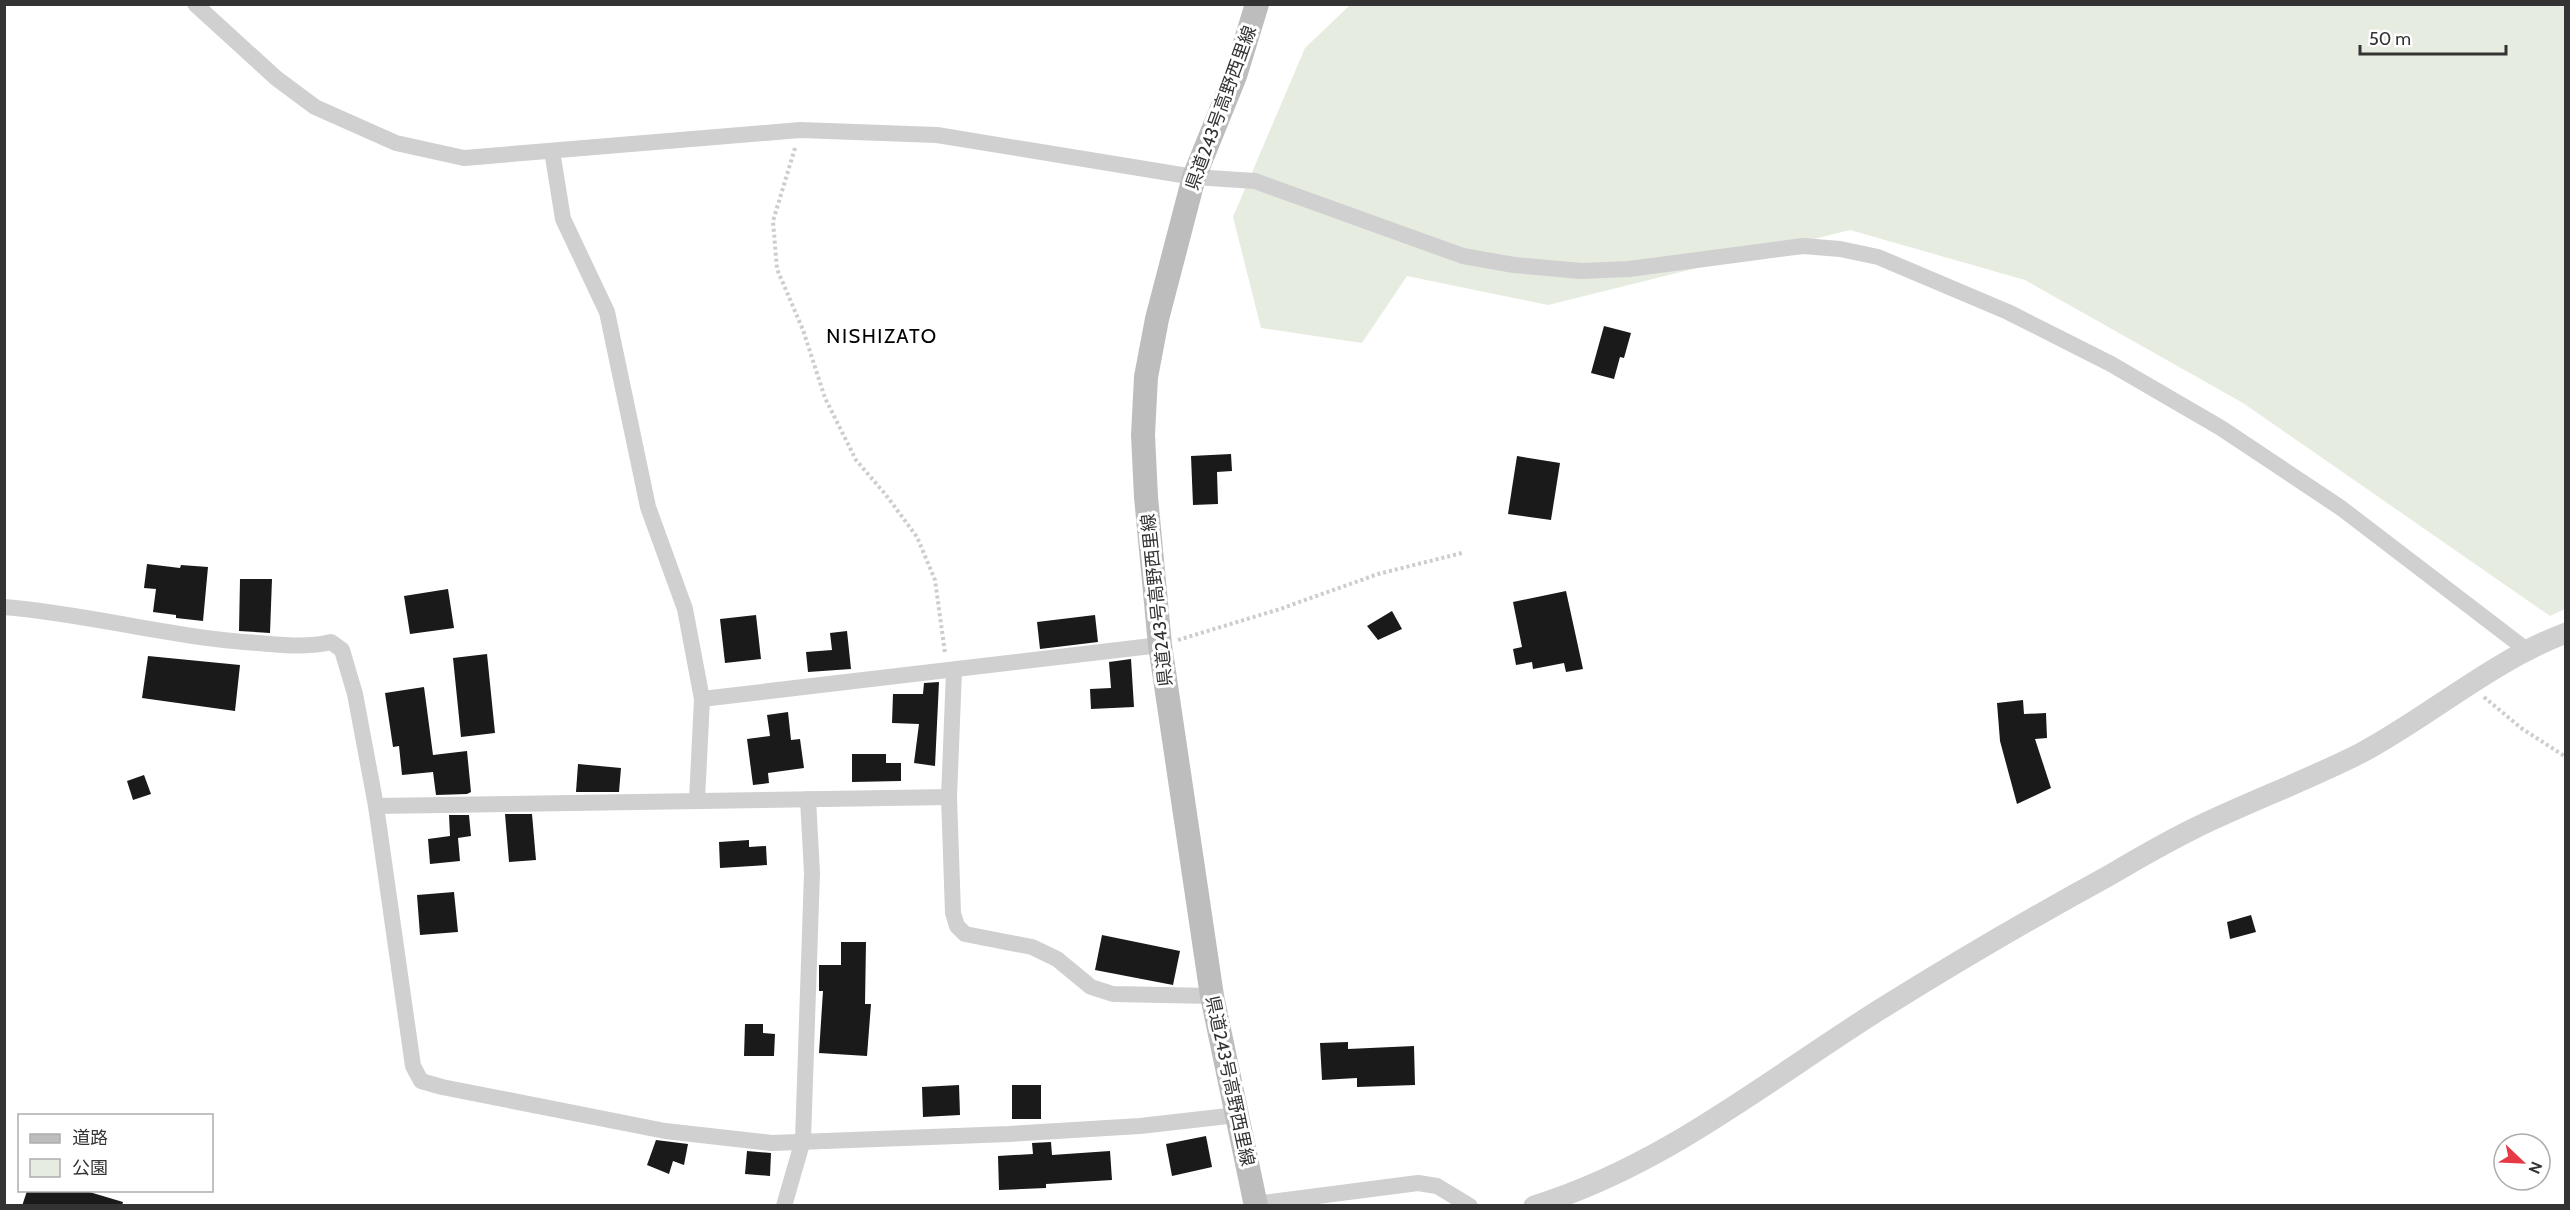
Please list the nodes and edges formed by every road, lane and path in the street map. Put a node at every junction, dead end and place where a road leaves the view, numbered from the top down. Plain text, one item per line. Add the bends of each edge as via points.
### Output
1 (195, 4) edge
2 (1257, 4) edge
3 (800, 130) junction
4 (552, 151) junction
5 (1194, 177) junction
6 (1462, 552) dead end
7 (4, 607) edge
8 (2565, 633) edge
9 (1160, 645) junction
10 (2528, 651) junction
11 (951, 672) junction
12 (2470, 685) junction
13 (702, 699) junction
14 (2565, 757) edge
15 (949, 797) junction
16 (808, 799) junction
17 (697, 800) junction
18 (376, 806) junction
19 (1212, 996) junction
20 (1237, 1115) junction
21 (803, 1140) junction
22 (1256, 1205) edge
23 (784, 1206) edge
24 (1470, 1206) edge
25 (1534, 1206) edge

1 - 4 street via 276,78 315,107 396,143 464,158
2 - 5 main road, 県道243号高野西里線 via 1235,76
3 - 4 street
3 - 5 street via 937,135
3 - 11 path via 772,221 777,269 803,330 825,398 856,460 917,537 934,580
4 - 13 street via 563,219 607,312 648,507 685,609
5 - 9 main road, 県道243号高野西里線 via 1146,376 1146,497
5 - 10 street via 1255,181 1464,256 1514,266 1581,271 1629,269 1803,246 1878,257 2008,312 2110,364 2221,428 2340,508
6 - 9 path via 1378,574
7 - 18 street via 225,641 312,646 330,642 342,650 355,694
8 - 10 street
9 - 11 street
9 - 19 main road, 県道243号高野西里線
10 - 12 street
11 - 13 street
11 - 15 street
12 - 14 path via 2521,728
12 - 25 street via 2391,736 2325,771 2192,829 1995,938 1728,1112 1626,1171
13 - 17 street
15 - 16 street
15 - 19 street via 953,913 965,934 1032,947 1057,959 1090,987 1113,994
16 - 17 street
16 - 21 street via 812,873
17 - 18 street
18 - 21 street via 413,1066 421,1081 665,1131 772,1143
19 - 20 main road, 県道243号高野西里線
20 - 21 street via 1009,1134
20 - 22 main road, 県道243号高野西里線
21 - 23 street
22 - 24 street via 1419,1183 1437,1186

